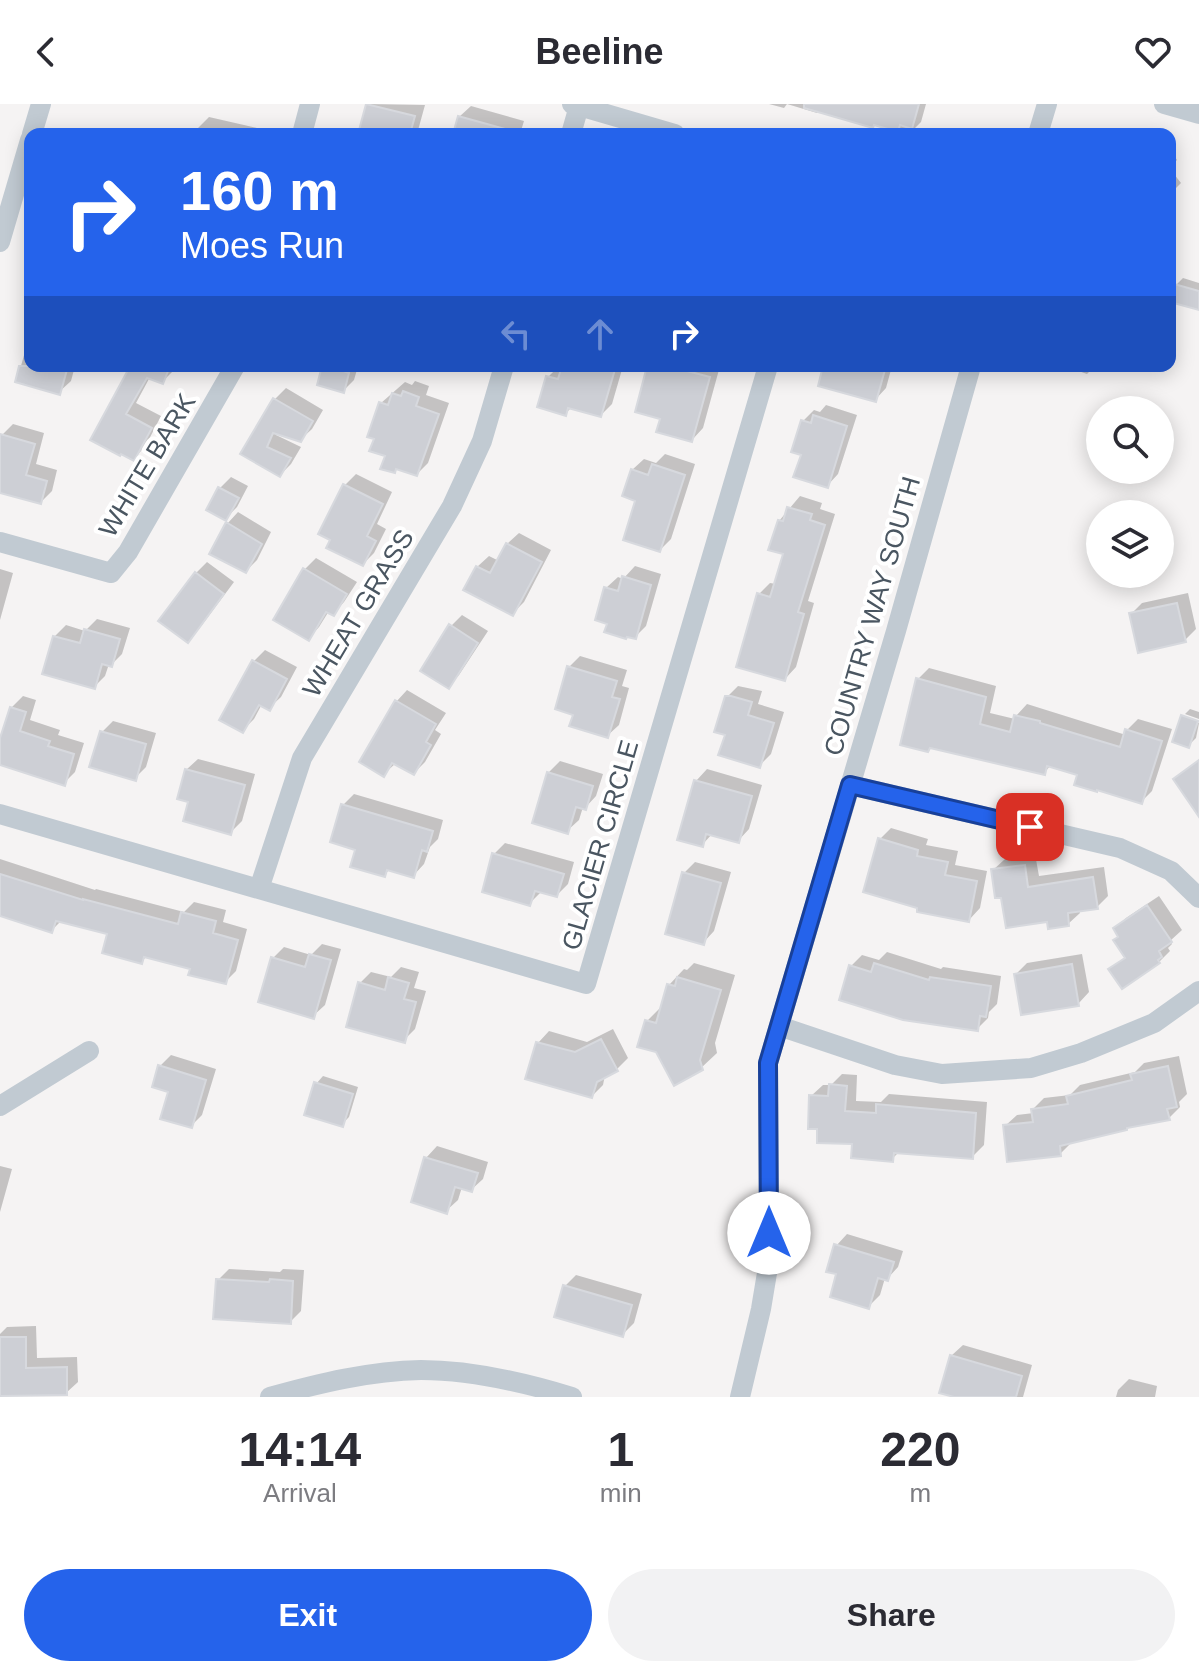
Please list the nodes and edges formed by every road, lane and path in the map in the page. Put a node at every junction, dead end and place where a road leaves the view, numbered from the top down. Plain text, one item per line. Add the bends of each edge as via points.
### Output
1 (41, 104) edge
2 (310, 104) edge
3 (1047, 104) edge
4 (1164, 104) edge
5 (576, 105) edge
6 (1199, 114) edge
7 (34, 128) edge
8 (304, 128) edge
9 (572, 128) edge
10 (655, 128) edge
11 (1040, 128) edge
12 (24, 160) edge
13 (0, 242) edge
14 (232, 372) edge
15 (502, 372) edge
16 (766, 372) edge
17 (969, 372) edge
18 (0, 542) edge
19 (850, 785) junction
20 (0, 814) edge
21 (259, 889) junction
22 (1199, 898) edge
23 (1199, 991) edge
24 (779, 1026) junction
25 (89, 1051) dead end
26 (0, 1106) edge
27 (270, 1397) edge
28 (572, 1397) edge
29 (740, 1397) edge

1 - 7 street
2 - 8 street
3 - 11 street
4 - 6 street
5 - 9 street
5 - 10 street
12 - 13 street
14 - 18 street, WHITE BARK via 111,573
15 - 21 street, WHEAT GRASS via 482,441 452,506 302,758
16 - 21 street, GLACIER CIRCLE via 586,984
17 - 19 street, COUNTRY WAY SOUTH
19 - 22 street via 1120,848 1171,871
19 - 24 street, COUNTRY WAY SOUTH
20 - 21 street, GLACIER CIRCLE
23 - 24 street via 1154,1023 1031,1068 942,1074 895,1065
24 - 29 street, COUNTRY WAY SOUTH via 768,1063 769,1261
25 - 26 street
27 - 28 street via 330,1381 419,1370 495,1377

